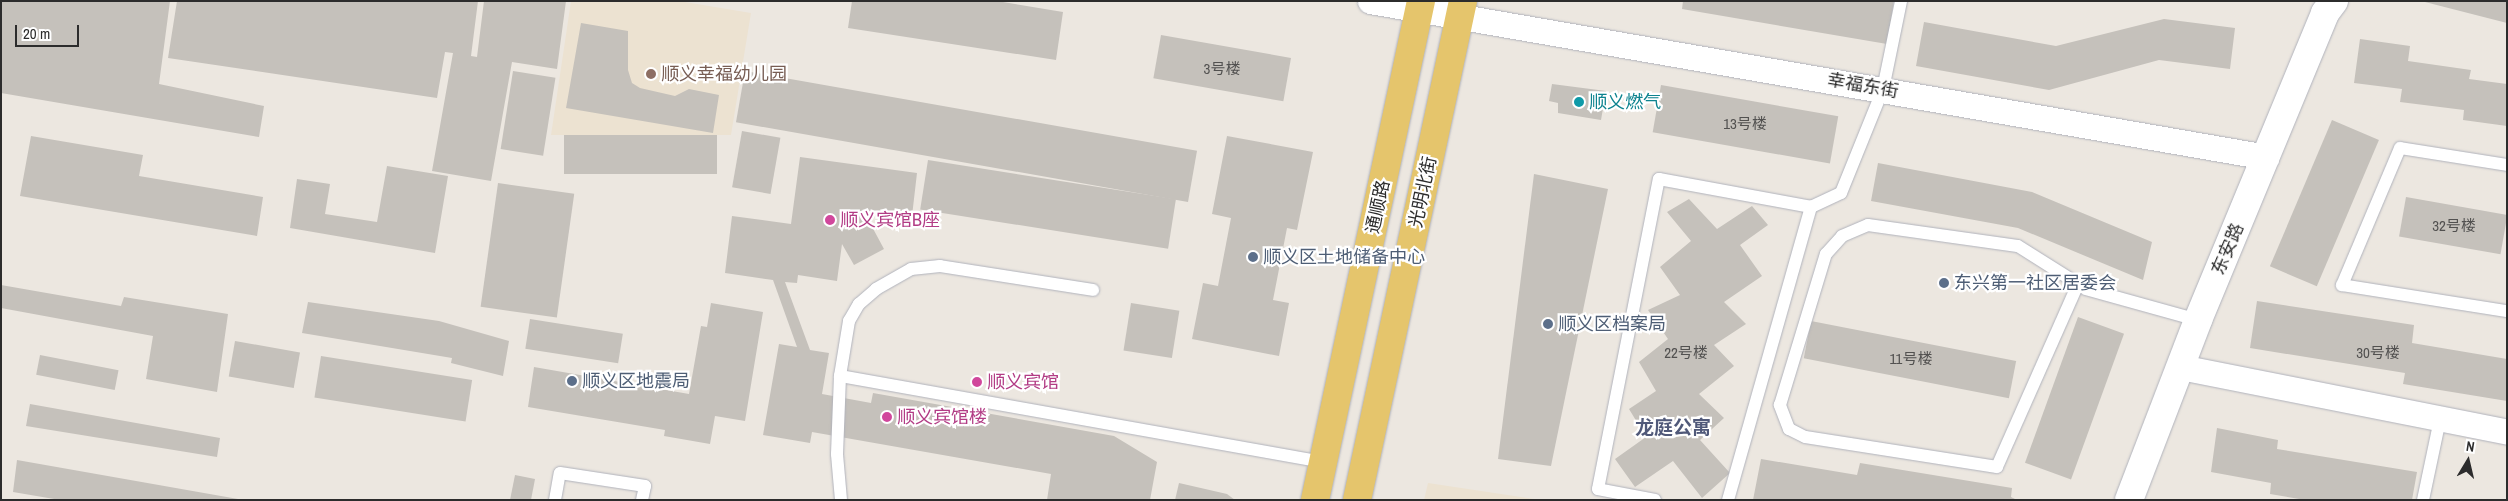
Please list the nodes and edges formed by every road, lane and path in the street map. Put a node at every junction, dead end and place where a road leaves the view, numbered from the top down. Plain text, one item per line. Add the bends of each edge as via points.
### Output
1 (1370, 1) edge
2 (1902, 1) edge
3 (2334, 1) edge
4 (1420, 6) edge
5 (1461, 9) edge
6 (1883, 89) junction
7 (2266, 157) junction
8 (2507, 165) edge
9 (1811, 207) junction
10 (2078, 284) junction
11 (1093, 290) dead end
12 (2507, 311) edge
13 (2198, 320) junction
14 (2180, 367) junction
15 (840, 376) junction
16 (2440, 419) junction
17 (2507, 432) edge
18 (1323, 462) junction
19 (555, 500) edge
20 (642, 500) edge
21 (841, 500) edge
22 (1315, 500) edge
23 (1357, 500) edge
24 (1655, 500) edge
25 (1728, 500) edge
26 (2129, 500) edge
27 (2424, 500) edge

1 - 4 street, 幸福东街
2 - 6 lane
3 - 7 street, 东安路 via 2325,13
4 - 5 street, 幸福东街
4 - 18 main road, 通顺路
5 - 6 street, 幸福东街
5 - 23 main road, 光明北街
6 - 7 street, 幸福东街
6 - 9 lane via 1841,193
7 - 13 street, 东安路
8 - 12 lane via 2400,148 2342,285
9 - 24 lane via 1659,179 1598,490
9 - 25 lane
10 - 10 lane via 2018,246 1868,226 1842,236 1826,254 1780,406 1789,429 1804,437 1997,467
10 - 13 lane
11 - 15 lane via 940,266 911,269 876,289 859,304 849,321
13 - 14 street, 东安路
14 - 16 street
14 - 26 street, 东安路
15 - 18 lane
15 - 21 lane via 837,454
16 - 17 street
16 - 27 lane
18 - 22 main road, 通顺路
19 - 20 lane via 560,474 645,486

